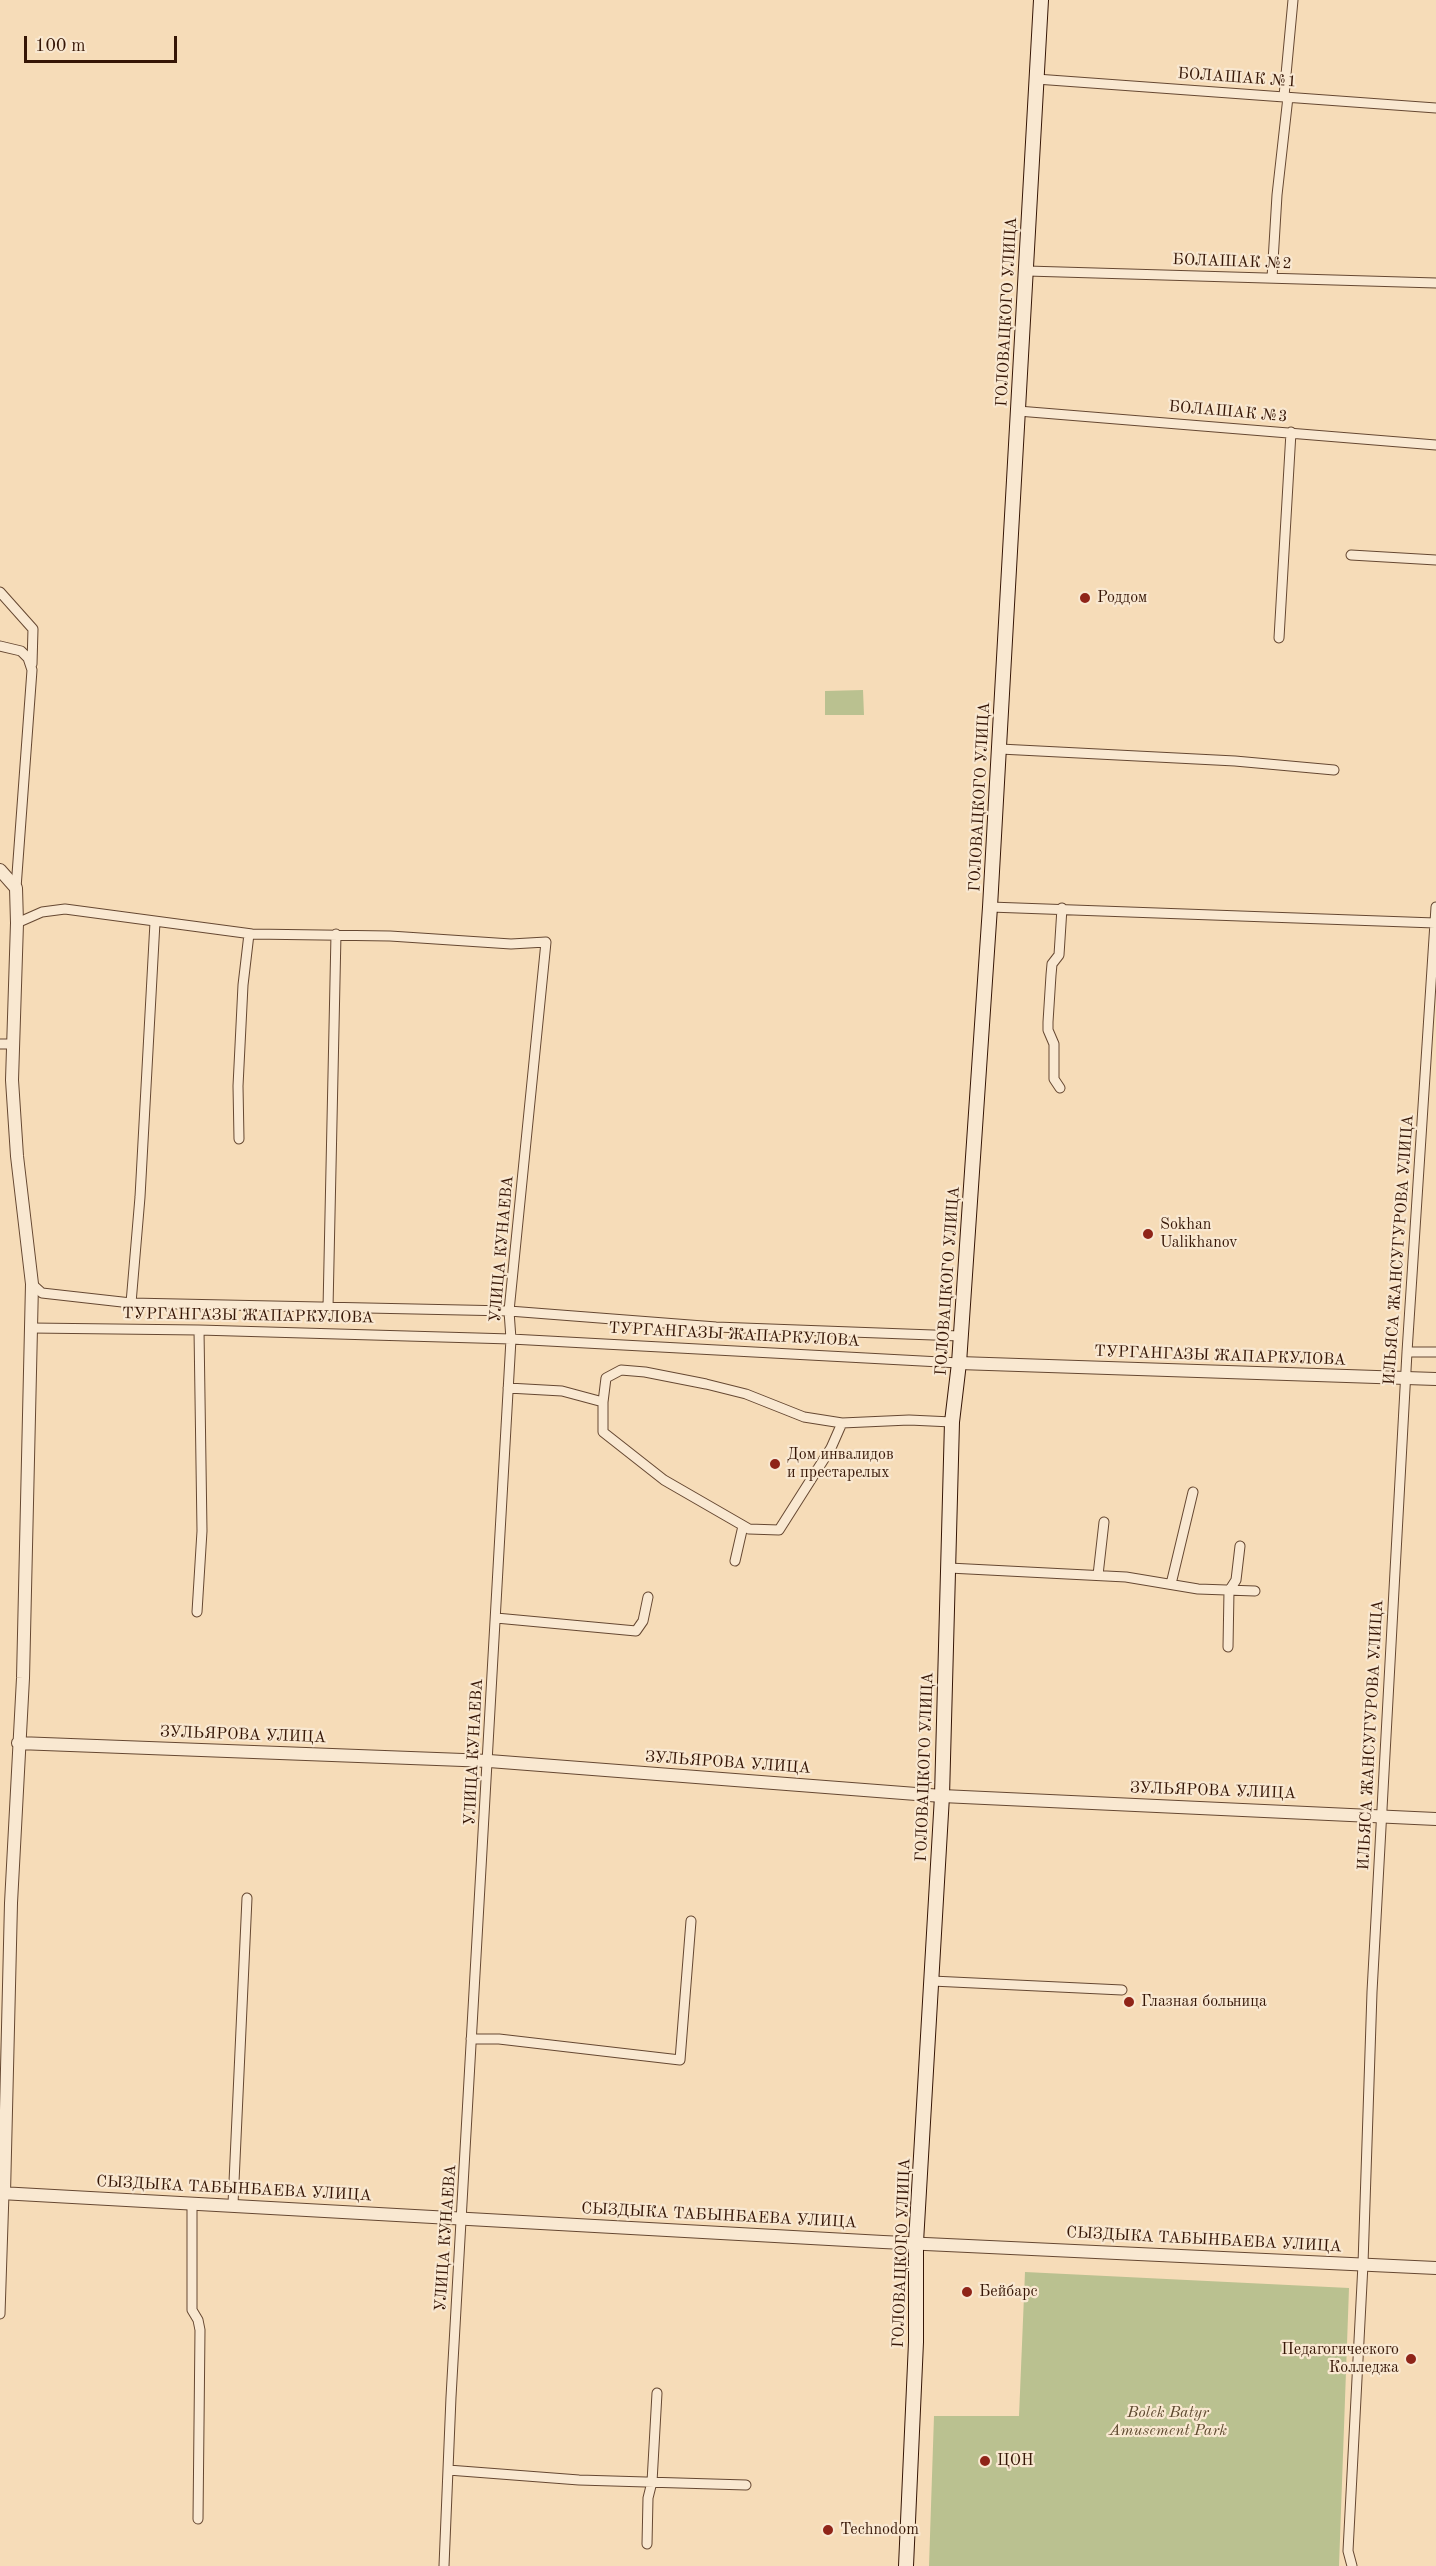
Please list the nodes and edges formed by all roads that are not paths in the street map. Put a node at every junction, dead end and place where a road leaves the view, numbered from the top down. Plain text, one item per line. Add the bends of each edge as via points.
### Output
1 (1041, 0) edge
2 (1293, 0) edge
3 (1036, 79) junction
4 (1286, 96) junction
5 (1436, 108) edge
6 (1027, 271) junction
7 (1272, 278) junction
8 (1436, 283) edge
9 (1018, 411) junction
10 (1291, 432) junction
11 (1436, 445) edge
12 (1351, 555) dead end
13 (1436, 560) edge
14 (0, 592) edge
15 (1279, 638) dead end
16 (0, 646) edge
17 (32, 670) junction
18 (1000, 749) junction
19 (1334, 770) dead end
20 (0, 870) edge
21 (16, 888) junction
22 (990, 907) junction
23 (1436, 907) edge
24 (1062, 908) junction
25 (155, 922) junction
26 (18, 923) junction
27 (1435, 923) edge
28 (249, 934) junction
29 (336, 934) junction
30 (6, 1044) edge
31 (1060, 1088) dead end
32 (239, 1139) dead end
33 (32, 1284) junction
34 (131, 1303) junction
35 (328, 1308) junction
36 (509, 1311) junction
37 (31, 1328) junction
38 (199, 1330) junction
39 (960, 1336) junction
40 (511, 1340) junction
41 (1407, 1352) junction
42 (1436, 1352) edge
43 (959, 1363) junction
44 (1406, 1377) junction
45 (1436, 1379) edge
46 (508, 1388) junction
47 (603, 1402) junction
48 (952, 1422) junction
49 (842, 1423) junction
50 (1193, 1492) dead end
51 (1104, 1522) dead end
52 (743, 1526) junction
53 (1240, 1546) dead end
54 (735, 1561) dead end
55 (949, 1568) junction
56 (1098, 1575) junction
57 (1171, 1584) junction
58 (1229, 1591) junction
59 (1255, 1591) dead end
60 (648, 1597) dead end
61 (197, 1612) dead end
62 (496, 1618) junction
63 (1228, 1647) dead end
64 (18, 1743) junction
65 (489, 1761) junction
66 (942, 1796) junction
67 (1382, 1815) junction
68 (1436, 1819) edge
69 (247, 1898) dead end
70 (691, 1920) dead end
71 (932, 1981) junction
72 (1122, 1990) dead end
73 (471, 2039) junction
74 (2, 2193) edge
75 (192, 2204) junction
76 (233, 2204) junction
77 (463, 2219) junction
78 (916, 2242) junction
79 (1363, 2264) junction
80 (1436, 2268) edge
81 (0, 2314) edge
82 (657, 2393) dead end
83 (448, 2470) junction
84 (652, 2482) junction
85 (746, 2485) dead end
86 (198, 2519) dead end
87 (647, 2544) dead end
88 (444, 2566) edge
89 (906, 2566) edge
90 (1352, 2566) edge

1 - 3 main road, ГОЛОВАЦКОГО УЛИЦА
2 - 4 street
3 - 4 street, БОЛАШАК №1
3 - 6 main road, ГОЛОВАЦКОГО УЛИЦА
4 - 5 street, БОЛАШАК №1
4 - 7 street
6 - 7 street, БОЛАШАК №2
6 - 9 main road, ГОЛОВАЦКОГО УЛИЦА
7 - 8 street, БОЛАШАК №2
9 - 10 street, БОЛАШАК №3
9 - 18 main road, ГОЛОВАЦКОГО УЛИЦА
10 - 11 street, БОЛАШАК №3
10 - 15 street
12 - 13 street
14 - 17 street via 33,629
16 - 17 street via 21,651
17 - 21 street
18 - 19 street
18 - 22 main road, ГОЛОВАЦКОГО УЛИЦА
20 - 21 street
21 - 26 street
22 - 24 street
22 - 39 main road, ГОЛОВАЦКОГО УЛИЦА
23 - 27 street, ИЛЬЯСА ЖАНСУГУРОВА УЛИЦА
24 - 27 street
24 - 31 street via 1061,945 1052,964 1048,1022 1054,1044 1054,1079
25 - 26 street via 65,909 42,912
25 - 28 street
25 - 34 street
26 - 30 street
27 - 41 street, ИЛЬЯСА ЖАНСУГУРОВА УЛИЦА
28 - 29 street
28 - 32 street via 238,1086
29 - 35 street
29 - 36 street, УЛИЦА КУНАЕВА via 511,944 546,942
30 - 33 street
33 - 34 street, ТУРГАНГАЗЫ ЖАПАРКУЛОВА via 42,1293
33 - 37 street
34 - 35 street, ТУРГАНГАЗЫ ЖАПАРКУЛОВА
35 - 36 street, ТУРГАНГАЗЫ ЖАПАРКУЛОВА
36 - 39 street, ТУРГАНГАЗЫ ЖАПАРКУЛОВА via 716,1327
36 - 40 street, УЛИЦА КУНАЕВА
37 - 38 street, ТУРГАНГАЗЫ ЖАПАРКУЛОВА
37 - 64 street
38 - 40 street, ТУРГАНГАЗЫ ЖАПАРКУЛОВА
38 - 61 street via 202,1531
39 - 43 main road, ГОЛОВАЦКОГО УЛИЦА
40 - 43 street, ТУРГАНГАЗЫ ЖАПАРКУЛОВА
40 - 46 street, УЛИЦА КУНАЕВА
41 - 42 street
41 - 44 street, ИЛЬЯСА ЖАНСУГУРОВА УЛИЦА
43 - 44 street, ТУРГАНГАЗЫ ЖАПАРКУЛОВА
43 - 48 main road, ГОЛОВАЦКОГО УЛИЦА
44 - 45 street, ТУРГАНГАЗЫ ЖАПАРКУЛОВА
44 - 67 street, ИЛЬЯСА ЖАНСУГУРОВА УЛИЦА
46 - 47 street via 562,1391
46 - 62 street, УЛИЦА КУНАЕВА
47 - 49 street via 606,1378 621,1370 645,1372 736,1391 804,1417
47 - 52 street via 603,1432 664,1480
48 - 49 street
48 - 55 main road, ГОЛОВАЦКОГО УЛИЦА
49 - 52 street via 831,1448 779,1530
50 - 57 street
51 - 56 street
52 - 54 street
53 - 58 street via 1236,1580
55 - 56 street
55 - 66 main road, ГОЛОВАЦКОГО УЛИЦА
56 - 57 street
57 - 58 street
58 - 59 street
58 - 63 street
60 - 62 street via 644,1621 636,1631
62 - 65 street, УЛИЦА КУНАЕВА
64 - 65 street, ЗУЛЬЯРОВА УЛИЦА
64 - 74 street
65 - 66 street, ЗУЛЬЯРОВА УЛИЦА
65 - 73 street, УЛИЦА КУНАЕВА
66 - 67 street, ЗУЛЬЯРОВА УЛИЦА
66 - 71 main road, ГОЛОВАЦКОГО УЛИЦА
67 - 68 street, ЗУЛЬЯРОВА УЛИЦА
67 - 79 street, ИЛЬЯСА ЖАНСУГУРОВА УЛИЦА
69 - 76 street
70 - 73 street via 680,2060
71 - 72 street
71 - 78 main road, ГОЛОВАЦКОГО УЛИЦА
73 - 77 street, УЛИЦА КУНАЕВА
74 - 75 street, СЫЗДЫКА ТАБЫНБАЕВА УЛИЦА
74 - 81 street
75 - 76 street, СЫЗДЫКА ТАБЫНБАЕВА УЛИЦА
75 - 86 street via 192,2310 200,2330
76 - 77 street, СЫЗДЫКА ТАБЫНБАЕВА УЛИЦА
77 - 78 street, СЫЗДЫКА ТАБЫНБАЕВА УЛИЦА
77 - 83 street, УЛИЦА КУНАЕВА
78 - 79 street, СЫЗДЫКА ТАБЫНБАЕВА УЛИЦА
78 - 89 main road, ГОЛОВАЦКОГО УЛИЦА via 916,2354
79 - 80 street, СЫЗДЫКА ТАБЫНБАЕВА УЛИЦА
79 - 90 street, ИЛЬЯСА ЖАНСУГУРОВА УЛИЦА via 1348,2551
82 - 84 street
83 - 84 street
83 - 88 street, УЛИЦА КУНАЕВА
84 - 85 street
84 - 87 street

